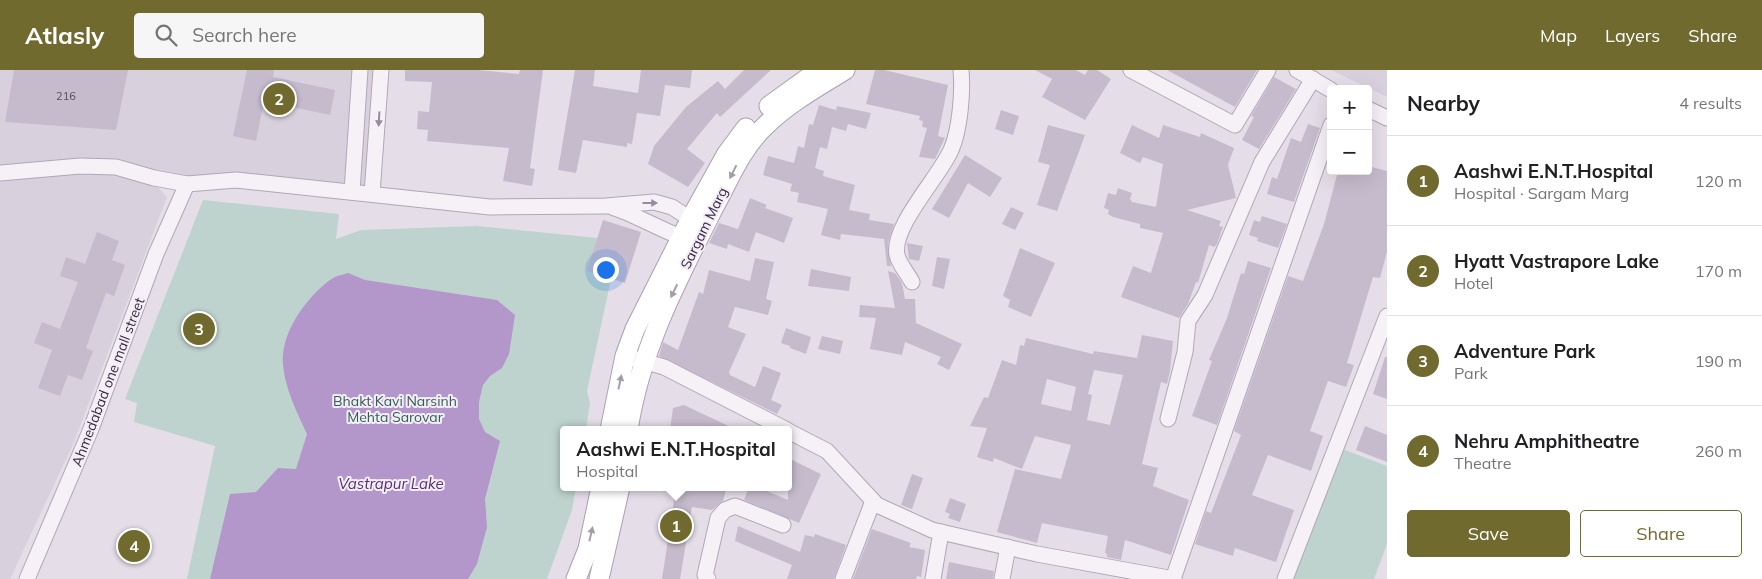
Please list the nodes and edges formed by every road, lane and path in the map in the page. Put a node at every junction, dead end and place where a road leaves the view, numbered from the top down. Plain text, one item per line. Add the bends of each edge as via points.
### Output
1 (360, 70) edge
2 (381, 70) edge
3 (818, 70) edge
4 (844, 70) edge
5 (962, 70) edge
6 (1131, 70) edge
7 (1268, 70) edge
8 (1297, 70) edge
9 (1150, 74) edge
10 (1313, 79) junction
11 (1327, 88) edge
12 (1372, 111) edge
13 (1387, 118) edge
14 (1329, 130) edge
15 (0, 173) edge
16 (187, 184) junction
17 (352, 192) junction
18 (372, 194) junction
19 (704, 194) junction
20 (606, 206) junction
21 (672, 206) junction
22 (651, 222) junction
23 (697, 228) junction
24 (680, 238) junction
25 (665, 268) junction
26 (912, 282) dead end
27 (1387, 316) edge
28 (625, 356) junction
29 (644, 362) junction
30 (1168, 418) dead end
31 (611, 426) edge
32 (629, 426) edge
33 (780, 426) edge
34 (792, 432) edge
35 (600, 491) edge
36 (619, 491) edge
37 (873, 501) junction
38 (783, 525) dead end
39 (941, 532) junction
40 (1008, 547) junction
41 (28, 579) edge
42 (576, 579) edge
43 (599, 579) edge
44 (708, 579) edge
45 (843, 579) edge
46 (933, 579) edge
47 (1002, 579) edge
48 (1173, 579) edge
49 (1285, 579) edge

1 - 17 street
2 -> 18 street
3 - 19 main road, Sargam Marg via 754,120 726,155
4 -> 23 main road, Sargam Marg via 763,127
5 - 26 street via 952,149 919,198 899,236 897,254
6 - 9 street
7 - 9 street via 1235,125
8 - 10 street
10 - 11 street
10 - 30 street via 1262,162 1205,295 1188,322 1185,352
12 - 13 street
14 - 48 street
15 - 16 street via 80,166 116,167
16 - 17 street via 236,180
16 - 41 street, Ahmedabad one mall street via 156,254 91,428
17 - 18 street
18 - 20 street via 490,207
19 - 21 street via 693,203
19 - 23 main road, Sargam Marg
20 -> 21 street via 654,202
20 - 22 street
21 - 23 street
22 - 24 street
22 - 25 street via 665,240 668,253
23 - 24 main road, Sargam Marg
23 -> 29 main road, Sargam Marg
24 - 25 main road, Sargam Marg
25 - 28 main road, Sargam Marg
27 - 49 street
28 - 29 street
31 -> 28 main road, Sargam Marg
29 - 32 main road, Sargam Marg
29 - 33 street via 664,367
34 - 37 street via 827,451
42 -> 35 main road via 588,549
36 - 43 main road
37 - 39 street
37 - 45 street
38 - 44 street via 735,506 725,510 718,518 705,575
39 - 40 street
39 - 46 street
40 - 47 street
40 - 48 street

